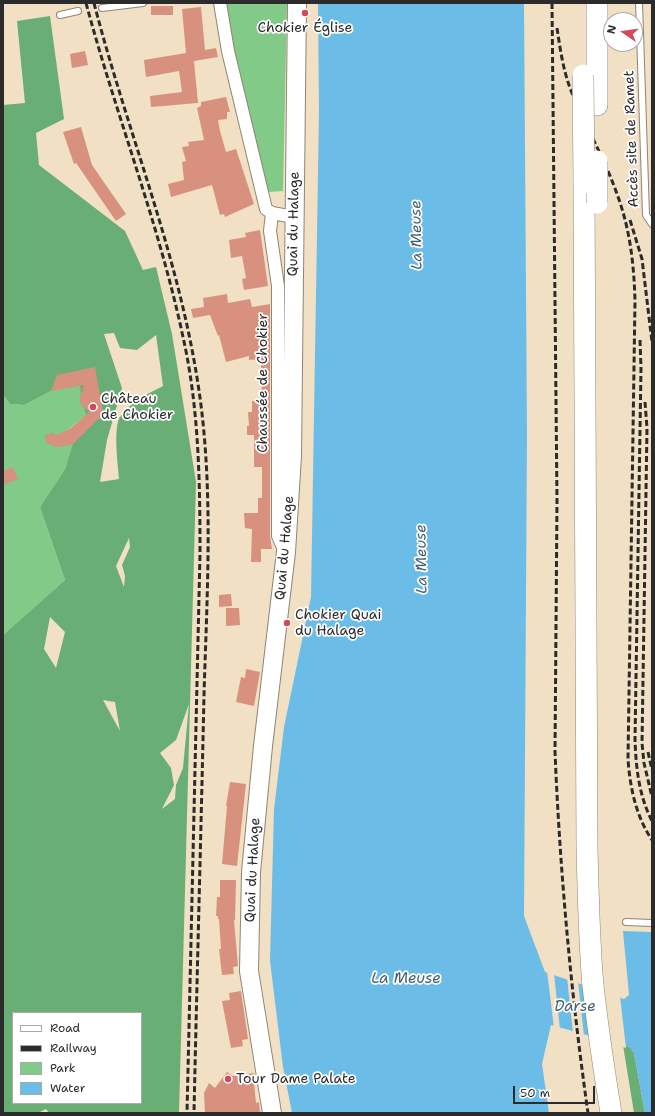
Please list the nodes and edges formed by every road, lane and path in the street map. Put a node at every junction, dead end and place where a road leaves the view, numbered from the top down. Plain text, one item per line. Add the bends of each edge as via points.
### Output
1 (143, 3) edge
2 (220, 3) edge
3 (297, 3) edge
4 (583, 3) edge
5 (597, 3) edge
6 (639, 3) edge
7 (102, 8) dead end
8 (78, 11) dead end
9 (60, 15) dead end
10 (272, 213) junction
11 (294, 217) junction
12 (652, 224) edge
13 (286, 552) junction
14 (626, 922) dead end
15 (652, 923) edge
16 (600, 987) junction
17 (607, 1044) junction
18 (272, 1113) edge
19 (611, 1113) edge
20 (624, 1113) edge

1 - 7 lane
2 - 10 street via 228,51 266,208
3 - 11 main road, Quai du Halage
4 - 16 highway, bridge via 586,838 588,910
5 - 16 highway, bridge via 602,912
6 - 12 lane, Accès site de Ramet via 645,200 646,215
8 - 9 lane
10 - 11 street
10 - 13 street, Chaussée de Chokier via 270,231 278,286 278,536
11 - 13 main road, Quai du Halage via 292,456
13 - 18 main road, Quai du Halage via 263,746 250,902 249,971
14 - 15 lane
16 - 17 highway
17 - 19 highway
17 - 20 highway

